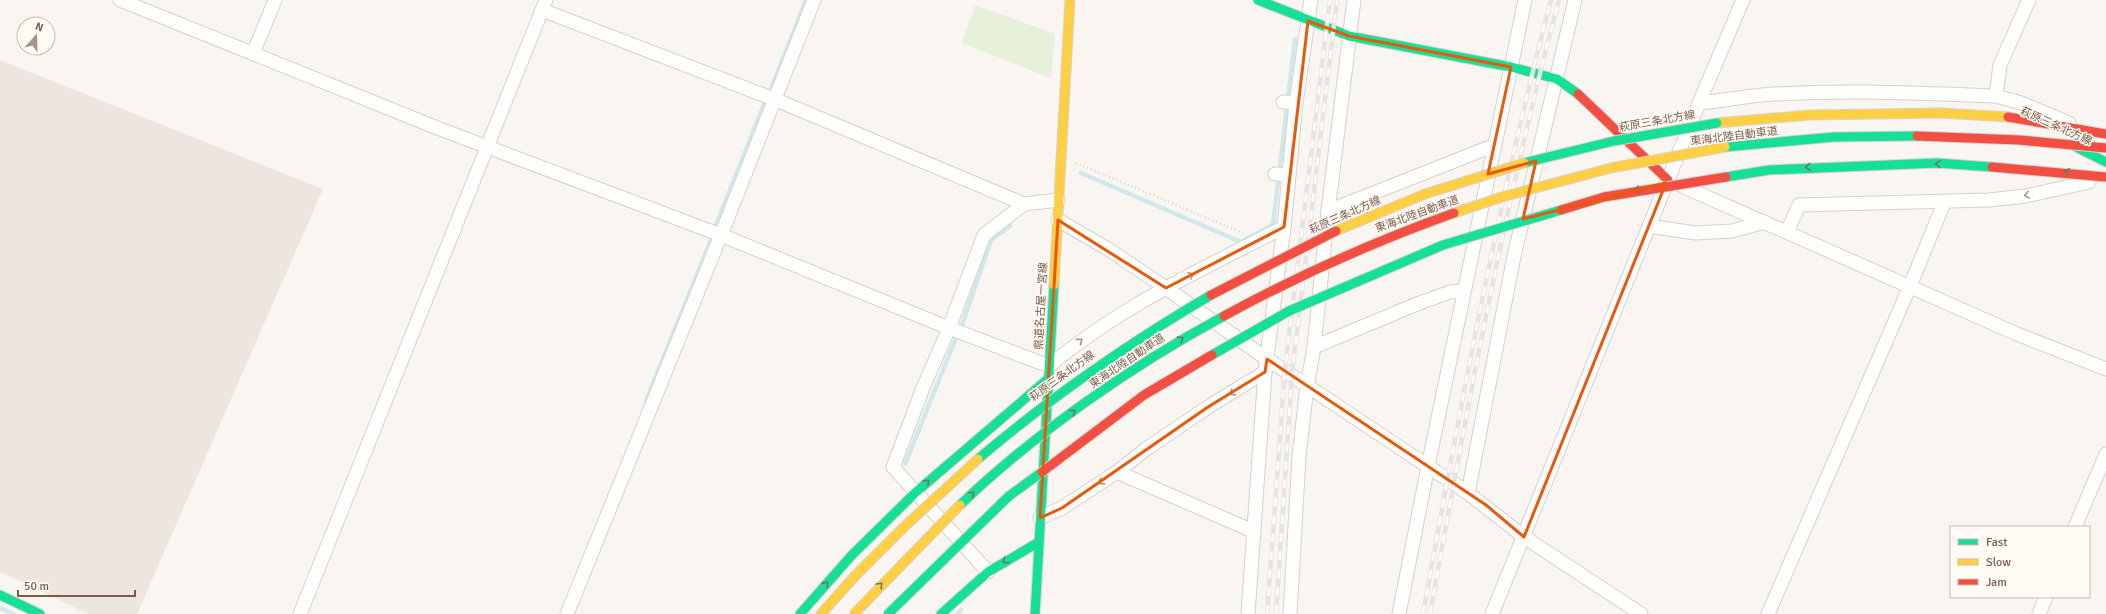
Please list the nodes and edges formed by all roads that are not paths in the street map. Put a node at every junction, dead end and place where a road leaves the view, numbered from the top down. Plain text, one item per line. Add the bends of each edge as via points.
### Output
1 (120, 0) edge
2 (275, 0) edge
3 (814, 0) edge
4 (1070, 0) edge
5 (1258, 0) edge
6 (1311, 0) edge
7 (1354, 0) edge
8 (1525, 0) edge
9 (1575, 0) edge
10 (1743, 0) edge
11 (2029, 0) edge
12 (544, 5) edge
13 (1308, 21) junction
14 (1350, 36) junction
15 (253, 54) junction
16 (1511, 66) junction
17 (1557, 79) junction
18 (1996, 96) junction
19 (774, 99) junction
20 (1283, 102) dead end
21 (1296, 103) junction
22 (1699, 103) junction
23 (1996, 115) junction
24 (2088, 131) junction
25 (2106, 134) edge
26 (1495, 145) junction
27 (487, 148) junction
28 (2106, 148) edge
29 (2106, 162) edge
30 (1275, 174) dead end
31 (1289, 174) junction
32 (2106, 178) edge
33 (1668, 180) junction
34 (1058, 200) junction
35 (1944, 203) junction
36 (1024, 204) junction
37 (1328, 211) junction
38 (1058, 220) junction
39 (1765, 222) junction
40 (1649, 226) junction
41 (1284, 227) junction
42 (1787, 232) junction
43 (721, 235) junction
44 (1910, 286) junction
45 (1166, 288) junction
46 (1464, 291) junction
47 (950, 328) junction
48 (1314, 347) junction
49 (1266, 366) junction
50 (2106, 369) edge
51 (1049, 372) junction
52 (1307, 386) junction
53 (2106, 454) edge
54 (1428, 466) junction
55 (1117, 472) junction
56 (915, 493) junction
57 (1468, 493) junction
58 (1040, 518) junction
59 (2075, 526) edge
60 (1253, 531) junction
61 (1524, 537) junction
62 (1039, 542) junction
63 (988, 572) junction
64 (0, 595) edge
65 (2046, 598) edge
66 (40, 614) edge
67 (300, 614) edge
68 (567, 614) edge
69 (800, 614) edge
70 (821, 614) edge
71 (854, 614) edge
72 (888, 614) edge
73 (941, 614) edge
74 (1035, 614) edge
75 (1248, 614) edge
76 (1290, 614) edge
77 (1399, 614) edge
78 (1492, 614) edge
79 (1641, 614) edge
80 (1768, 614) edge
81 (2039, 614) edge

1 - 15 street
2 - 15 street
3 - 19 street
4 - 34 main road, 県道名古屋一宮線
5 - 13 main road
6 - 13 street
7 - 14 street
8 - 16 street
9 - 17 street
10 - 22 street
11 - 18 street via 2000,65
12 - 19 street
12 - 27 street
13 - 14 main road
13 - 21 street
14 - 16 main road
14 - 37 street
15 - 27 street
16 - 17 main road
16 - 26 street
17 - 33 main road via 1582,97
17 - 57 street via 1514,256
18 - 22 street via 1822,93 1762,95
18 - 24 street via 2021,103
19 - 36 street
19 - 43 street
20 - 21 street
21 - 31 street
22 - 33 street
23 - 24 main road, 萩原三条北方線
23 - 29 main road, 萩原三条北方線 via 2042,131
23 - 70 main road, 萩原三条北方線, bridge via 1872,112 1717,123 1665,131 1570,152 1445,187 1378,213 1255,270 1152,329 1100,363 1003,436 932,498
24 - 25 main road, 萩原三条北方線
26 - 37 street
26 - 46 street
27 - 43 street
27 - 67 street
71 -> 28 main road, 東海北陸自動車道, bridge via 953,511 1002,467 1067,416 1128,373 1252,299 1333,259 1416,226 1495,198 1574,176 1654,159 1744,146 1834,137 1926,136 2011,139
30 - 31 street
31 - 41 street
32 -> 35 street via 2026,196
32 -> 72 main road, bridge via 2008,166 1921,163 1834,165 1745,172 1659,185 1576,204 1493,227 1417,254 1338,287 1260,324 1142,395 1084,435 1024,482 922,576
33 - 39 street
33 - 40 street
34 - 36 street
34 - 38 main road, 県道名古屋一宮線
35 - 42 street via 1799,205
35 - 44 street
36 - 47 street via 984,235
37 - 48 street
38 - 45 street via 1108,249
38 - 51 main road, 県道名古屋一宮線
39 - 40 street via 1732,231 1695,233
39 - 42 street
40 - 61 street
45 -> 41 street
41 - 49 street
42 - 44 street
43 - 47 street
43 - 68 street
44 - 50 street via 2018,334
44 - 80 street
45 - 49 street
51 -> 45 street via 1075,344 1114,317
46 - 48 street via 1450,292 1416,304
46 - 54 street
47 - 51 street
47 - 56 street via 893,467
48 - 52 street
49 - 52 street
49 -> 55 street
49 - 60 street
56 -> 51 main road
51 - 58 main road, 県道名古屋一宮線
52 - 54 street
52 - 76 street via 1299,456
53 - 59 street
54 - 57 street
54 - 77 street
55 -> 58 street via 1062,508
55 - 60 street
56 - 63 street
69 -> 56 main road via 852,555
57 - 61 street
58 - 62 main road, 県道名古屋一宮線
60 - 75 street
61 - 78 street
61 - 79 street
62 -> 63 main road
62 - 74 main road, 県道名古屋一宮線
63 - 73 main road
64 - 66 main road
65 - 81 street

